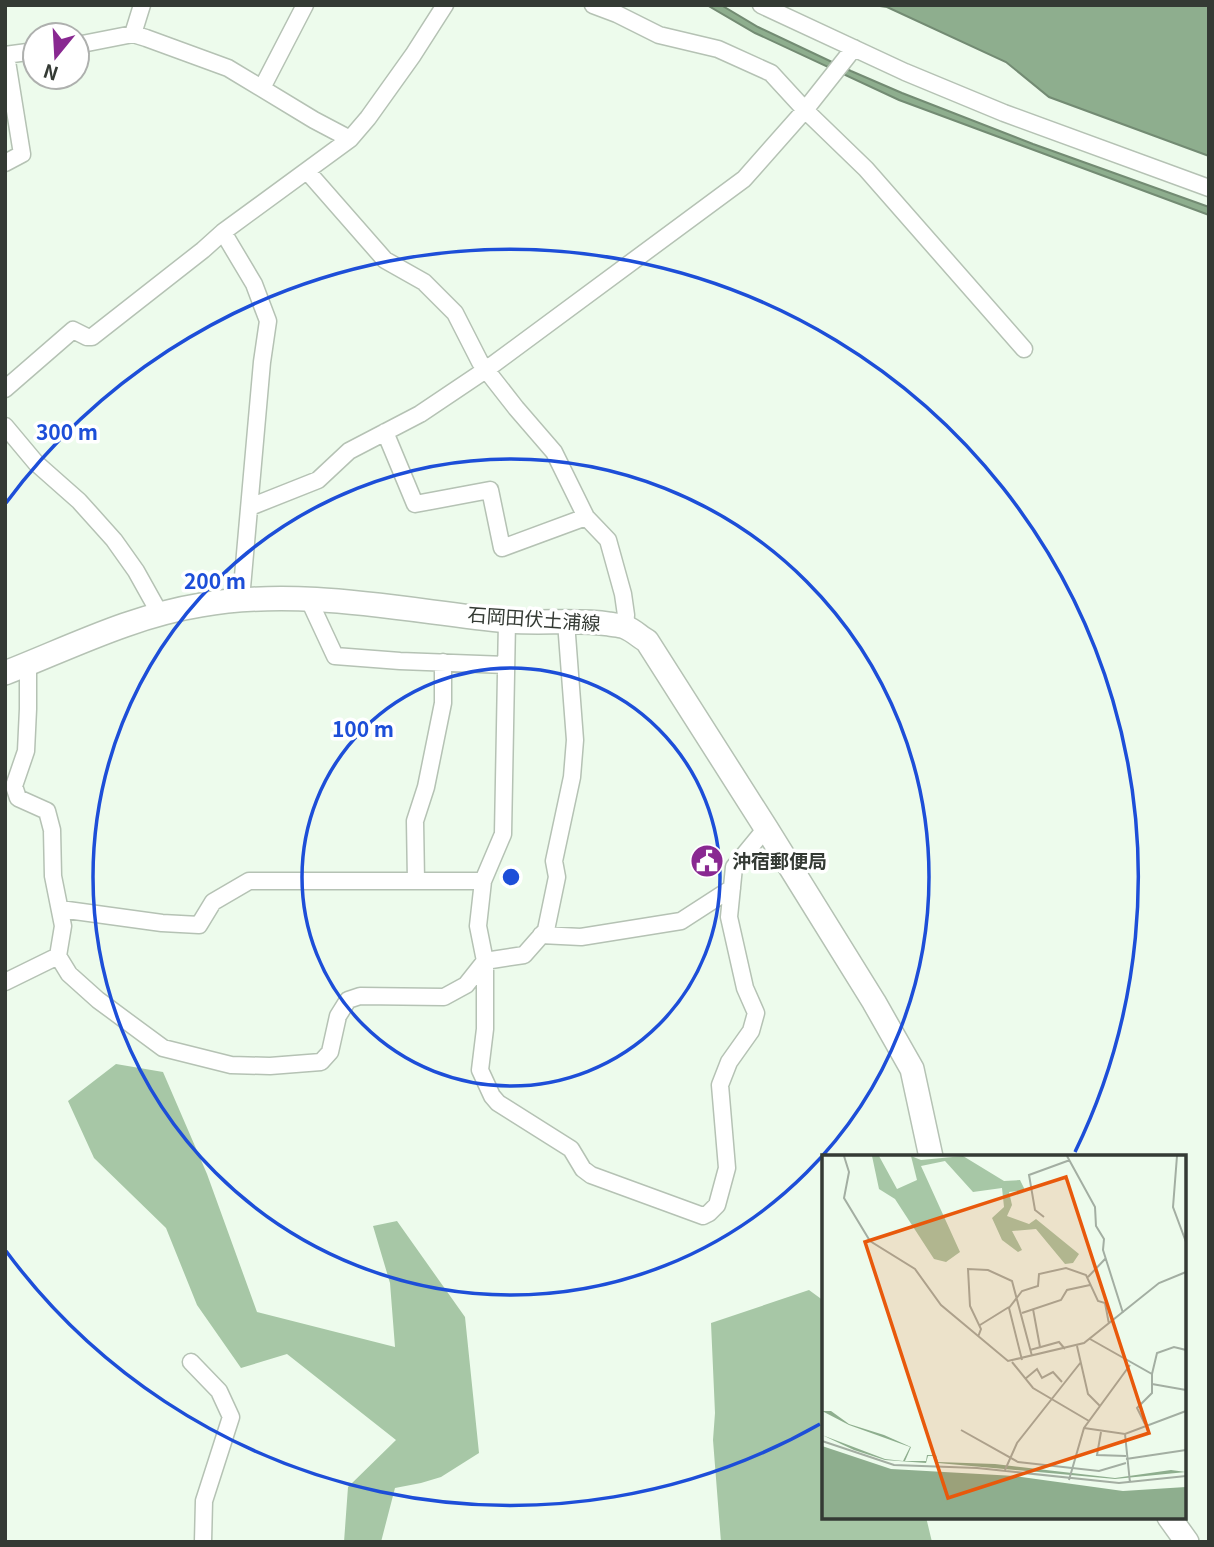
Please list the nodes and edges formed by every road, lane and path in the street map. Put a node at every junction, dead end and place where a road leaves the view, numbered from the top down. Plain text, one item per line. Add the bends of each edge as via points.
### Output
1 (142, 5) edge
2 (305, 5) edge
3 (445, 5) edge
4 (593, 5) edge
5 (761, 5) edge
6 (133, 34) junction
7 (91, 42) edge
8 (850, 54) junction
9 (6, 55) edge
10 (262, 88) junction
11 (805, 110) junction
12 (350, 139) junction
13 (5, 163) edge
14 (307, 171) junction
15 (1209, 187) edge
16 (223, 232) junction
17 (1024, 349) dead end
18 (487, 369) junction
19 (5, 389) edge
20 (5, 426) edge
21 (385, 432) junction
22 (250, 508) junction
23 (586, 517) junction
24 (308, 598) junction
25 (241, 599) junction
26 (160, 614) junction
27 (507, 621) junction
28 (566, 622) junction
29 (625, 627) junction
30 (443, 662) junction
31 (28, 664) junction
32 (506, 665) junction
33 (5, 673) edge
34 (766, 828) junction
35 (415, 881) junction
36 (483, 881) junction
37 (732, 888) junction
38 (60, 909) junction
39 (541, 935) junction
40 (58, 956) junction
41 (485, 961) junction
42 (5, 982) edge
43 (931, 1155) edge
44 (191, 1362) dead end
45 (1170, 1519) edge
46 (204, 1542) edge
47 (1186, 1542) edge

1 - 6 street
2 - 10 street
3 - 12 street via 414,55
4 - 11 street via 659,35 718,49 771,73
5 - 8 street
6 - 7 street
6 - 10 street via 228,68
8 - 11 street
8 - 15 street
9 - 13 street via 22,154
10 - 12 street
11 - 17 street via 866,169
11 - 18 street via 744,180
12 - 14 street
14 - 16 street
14 - 18 street via 385,260 424,282 455,313
16 - 19 street via 92,337 73,330
16 - 22 street via 254,284 268,321
18 - 21 street
18 - 23 street via 554,452
20 - 26 street via 114,540
21 - 22 street via 349,451 318,480
21 - 23 street via 415,504 489,490 502,548
22 - 25 street
23 - 29 street via 608,540 623,594
24 - 25 main road, 石岡田伏土浦線
24 - 27 main road, 石岡田伏土浦線
24 - 30 street via 335,656
25 - 26 main road, 石岡田伏土浦線
26 - 31 main road, 石岡田伏土浦線
27 - 28 main road, 石岡田伏土浦線
27 - 32 street
28 - 29 main road, 石岡田伏土浦線
28 - 39 street via 575,740 554,861 557,877
29 - 34 main road, 石岡田伏土浦線 via 647,641
30 - 32 street
30 - 35 street via 443,703 415,821
31 - 33 main road, 石岡田伏土浦線
31 - 38 street via 26,751 14,786 18,798 47,811
32 - 36 street via 503,834
34 - 37 street via 734,867
34 - 43 main road, 石岡田伏土浦線 via 912,1069
35 - 36 street
35 - 38 street via 249,881 213,902 200,925
36 - 41 street via 478,926
37 - 39 street via 681,921 580,937
37 - 41 street via 729,917 756,1013 751,1031 729,1062 720,1085 727,1168 717,1205 703,1216 591,1175 571,1149 492,1096 480,1070
38 - 40 street via 64,926
39 - 41 street via 524,955
40 - 41 street via 69,974 98,1000 163,1048 231,1065 270,1066 321,1062 330,1052 338,1016 348,1000 360,996 444,997 466,985
40 - 42 street
44 - 46 street via 219,1391 231,1417 204,1500
45 - 47 main road

